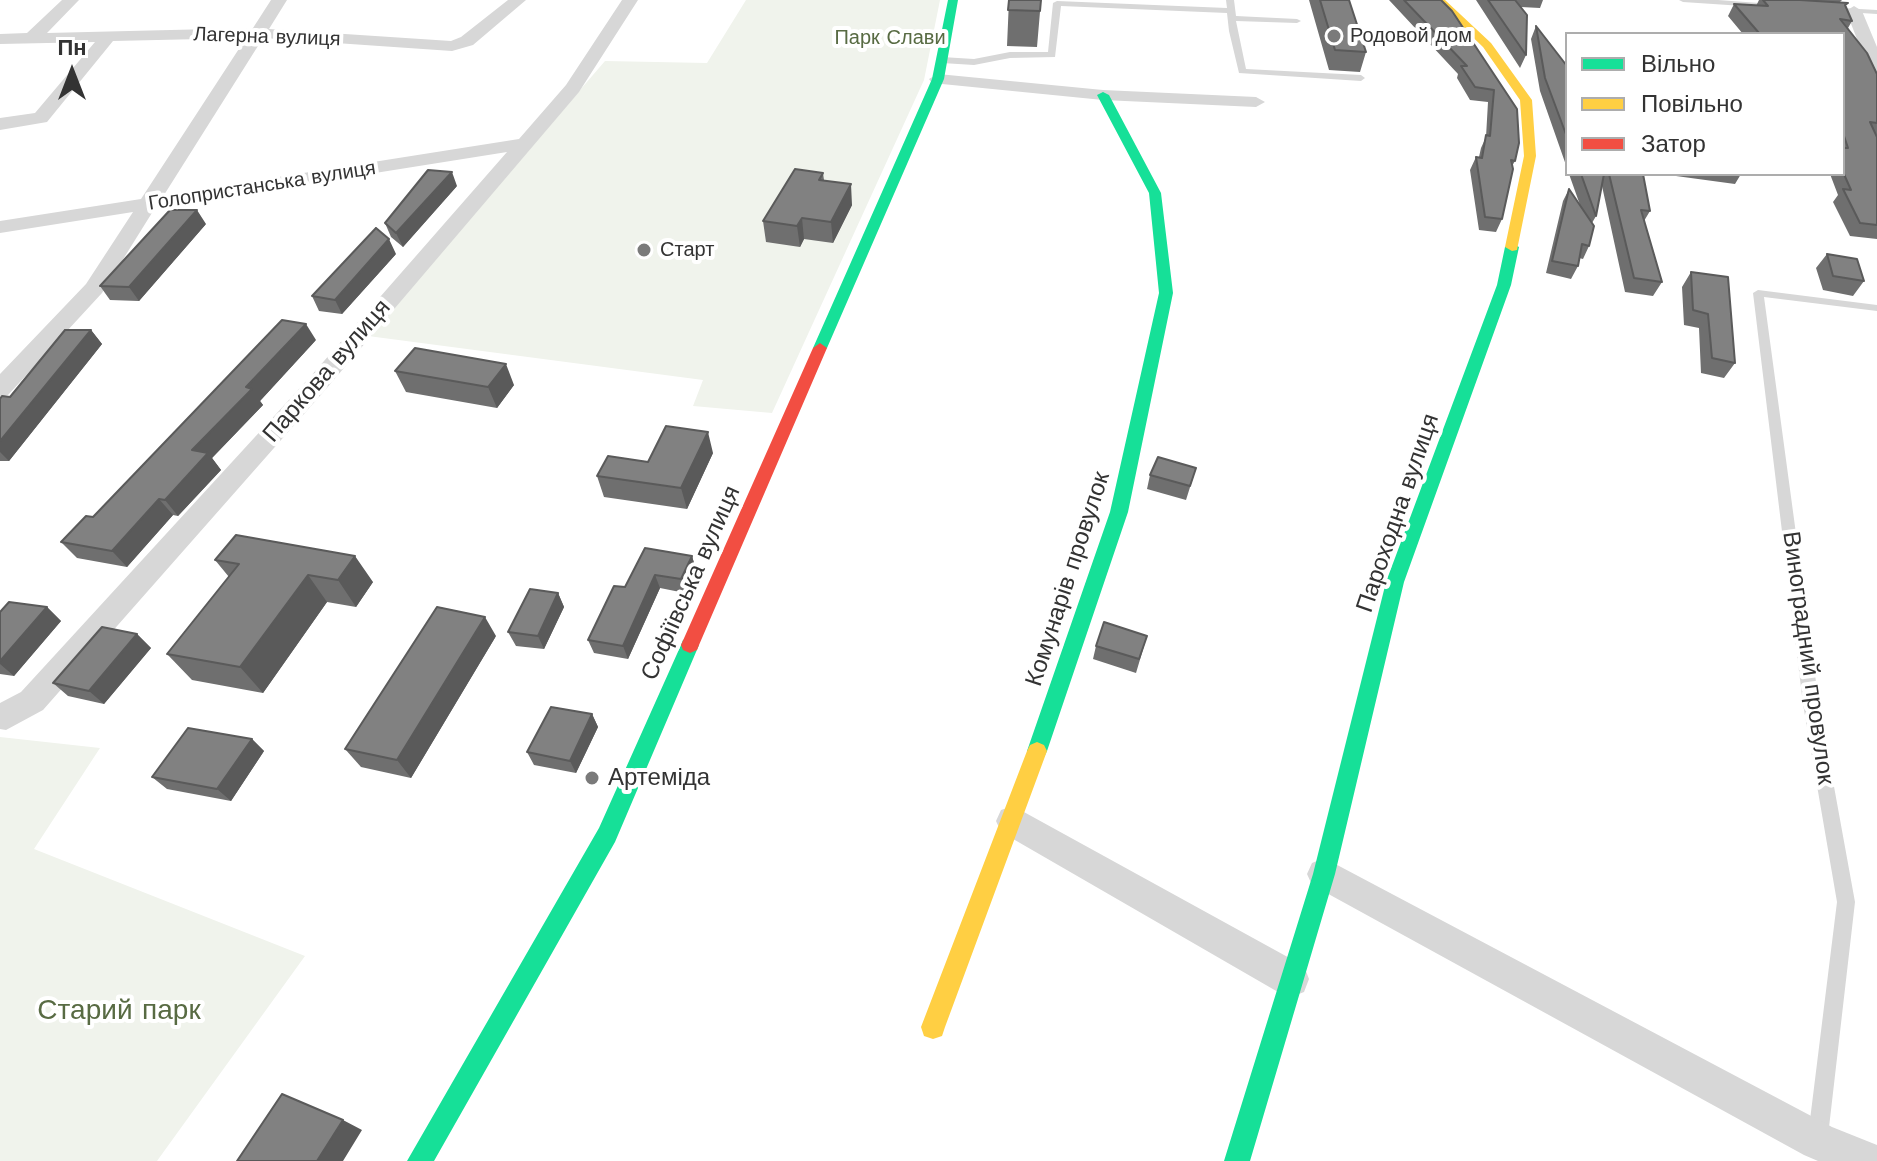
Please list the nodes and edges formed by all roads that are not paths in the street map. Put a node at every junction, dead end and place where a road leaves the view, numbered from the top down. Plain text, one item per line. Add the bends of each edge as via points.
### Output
1 (71, 0) edge
2 (279, 0) edge
3 (518, 0) edge
4 (630, 0) edge
5 (953, 0) edge
6 (1230, 0) edge
7 (1439, 0) edge
8 (1683, 0) edge
9 (1776, 6) edge
10 (1846, 10) joint
11 (1877, 12) edge
12 (1231, 14) junction
13 (1297, 21) dead end
14 (255, 33) junction
15 (109, 36) junction
16 (32, 38) junction
17 (0, 39) edge
18 (1877, 67) edge
19 (940, 70) junction
20 (1361, 78) dead end
21 (1103, 95) junction
22 (1256, 102) dead end
23 (0, 124) edge
24 (524, 144) junction
25 (144, 204) junction
26 (0, 227) edge
27 (1877, 308) edge
28 (0, 389) edge
29 (0, 716) edge
30 (1013, 821) junction
31 (1324, 874) junction
32 (1291, 979) junction
33 (933, 1027) dead end
34 (1817, 1151) edge
35 (420, 1161) edge
36 (1237, 1161) edge
37 (1866, 1161) edge

1 - 16 street
2 - 14 street
3 - 14 street, Лагерна вулиця via 467,41 452,46
4 - 24 street, Паркова вулиця via 573,88
5 - 19 street, Софіївська вулиця
6 - 12 lane
7 - 31 street, Пароходна вулиця via 1487,45 1526,100 1530,156 1504,285 1395,582
8 - 9 lane
10 - 11 lane
10 - 18 street
12 - 13 lane
12 - 19 lane via 1057,3 1052,55 1010,55
12 - 20 lane via 1242,71
14 - 15 street, Лагерна вулиця
14 - 25 street
15 - 16 street, Лагерна вулиця
15 - 23 street via 41,118
16 - 17 street, Лагерна вулиця
19 - 21 street
19 - 35 street, Софіївська вулиця via 607,835
21 - 22 street
21 - 30 street, Комунарів провулок via 1155,193 1166,293 1119,512
24 - 25 street, Голопристанська вулиця
24 - 29 street, Паркова вулиця via 32,701
25 - 26 street, Голопристанська вулиця
25 - 28 street via 94,288
27 - 34 lane, Виноградний провулок via 1758,293 1811,704 1846,902
30 - 32 street
30 - 33 street, Комунарів провулок
31 - 32 street, Пароходна вулиця
31 - 34 street
32 - 36 street, Пароходна вулиця
34 - 37 street

